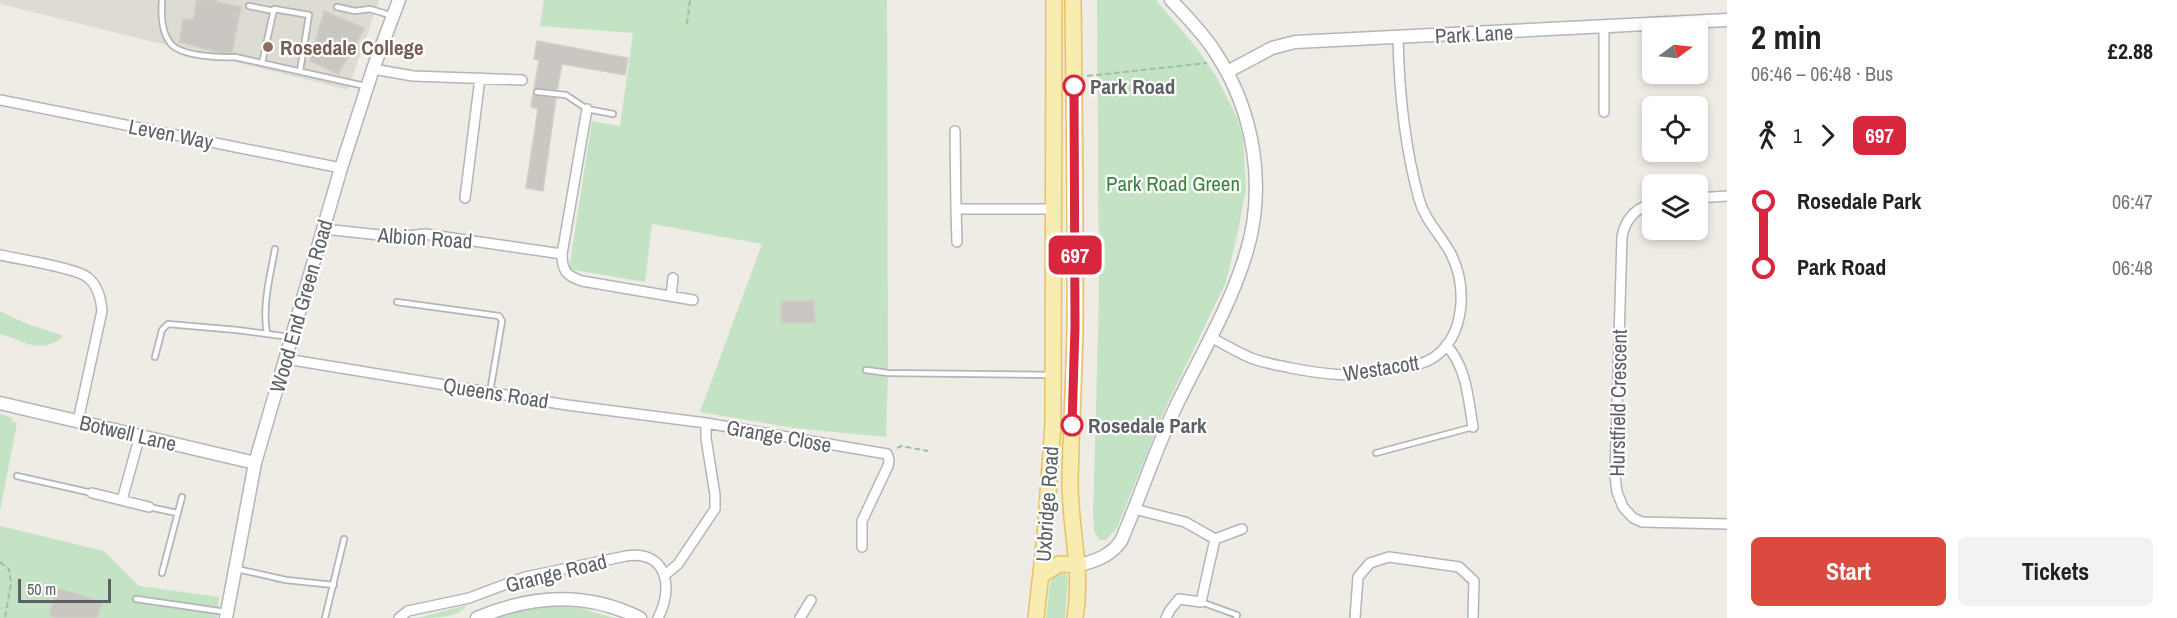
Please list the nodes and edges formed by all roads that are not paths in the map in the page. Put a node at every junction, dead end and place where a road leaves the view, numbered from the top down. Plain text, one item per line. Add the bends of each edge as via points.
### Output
1 (162, 0) edge
2 (399, 0) edge
3 (1054, 0) edge
4 (1073, 0) edge
5 (1171, 0) edge
6 (249, 6) dead end
7 (337, 7) dead end
8 (273, 11) junction
9 (393, 17) junction
10 (1727, 20) edge
11 (1604, 27) junction
12 (1398, 38) junction
13 (262, 63) junction
14 (1224, 67) junction
15 (374, 69) junction
16 (300, 71) junction
17 (480, 78) junction
18 (522, 80) dead end
19 (368, 86) junction
20 (537, 92) dead end
21 (0, 100) edge
22 (587, 109) junction
23 (1604, 112) dead end
24 (613, 114) dead end
25 (955, 130) dead end
26 (341, 168) junction
27 (1727, 196) edge
28 (1708, 197) edge
29 (465, 198) dead end
30 (956, 209) junction
31 (1054, 209) junction
32 (1642, 209) edge
33 (324, 229) junction
34 (957, 242) dead end
35 (276, 249) dead end
36 (562, 254) junction
37 (0, 255) edge
38 (673, 278) dead end
39 (671, 296) junction
40 (693, 300) dead end
41 (397, 302) dead end
42 (267, 334) junction
43 (293, 337) junction
44 (1210, 337) junction
45 (1446, 345) junction
46 (155, 357) dead end
47 (286, 359) junction
48 (866, 370) dead end
49 (1054, 375) junction
50 (490, 392) junction
51 (0, 403) edge
52 (78, 421) junction
53 (706, 423) junction
54 (1473, 427) joint
55 (140, 435) junction
56 (1376, 453) dead end
57 (255, 463) junction
58 (17, 476) dead end
59 (92, 493) joint
60 (182, 497) dead end
61 (122, 500) junction
62 (149, 507) joint
63 (1134, 509) junction
64 (177, 513) junction
65 (1727, 524) edge
66 (1242, 530) dead end
67 (344, 539) dead end
68 (1215, 539) junction
69 (861, 547) dead end
70 (1078, 565) junction
71 (234, 569) junction
72 (162, 573) dead end
73 (665, 575) junction
74 (1042, 575) junction
75 (334, 585) junction
76 (136, 599) dead end
77 (811, 600) dead end
78 (1202, 602) junction
79 (226, 615) edge
80 (325, 618) edge
81 (399, 618) edge
82 (477, 618) edge
83 (640, 618) edge
84 (658, 618) edge
85 (800, 618) edge
86 (1036, 618) edge
87 (1075, 618) edge
88 (1166, 618) edge
89 (1236, 618) edge
90 (1355, 618) edge
91 (1473, 618) edge

1 - 13 lane via 164,31 174,47
2 - 9 street, Wood End Green Road
3 - 31 main road, Uxbridge Road
4 - 70 main road, Uxbridge Road via 1075,327 1070,483
5 - 14 street
6 - 8 lane
7 - 9 lane via 370,9
8 - 13 lane
8 - 16 lane via 309,15
9 - 15 street, Wood End Green Road
10 - 11 street, Park Lane
11 - 12 street, Park Lane
11 - 23 street
12 - 14 street, Park Lane via 1295,42
12 - 45 street, Westacott via 1400,94 1419,201 1451,256 1460,284 1458,322
13 - 16 lane
14 - 44 street via 1250,134 1255,197 1245,257
15 - 17 street
15 - 19 street, Wood End Green Road
16 - 19 lane
17 - 18 street
17 - 29 street
19 - 26 street, Wood End Green Road
20 - 22 lane via 566,95
21 - 26 street, Leven Way
22 - 24 lane
22 - 36 street
25 - 30 street
26 - 33 street, Wood End Green Road
27 - 28 street
30 - 31 street
30 - 34 street
31 - 49 main road, Uxbridge Road
32 - 65 street, Hurstfield Crescent via 1624,226 1622,237 1617,492 1627,512 1642,522
33 - 36 street, Albion Road via 398,237 425,234
33 - 43 street, Wood End Green Road
35 - 42 lane via 266,301
36 - 39 street via 562,267 569,277
37 - 52 street via 81,273 96,286 100,321
38 - 39 street
39 - 40 street
41 - 50 lane via 499,316 502,321
42 - 43 lane
42 - 46 lane via 168,324 162,330
43 - 47 street, Wood End Green Road
44 - 45 street, Westacott via 1259,361 1340,376 1417,365 1433,358
44 - 63 street via 1177,404
45 - 54 street via 1460,365
47 - 50 street, Queens Road
47 - 57 street, Wood End Green Road
48 - 49 lane
49 - 74 main road, Uxbridge Road
50 - 53 street, Queens Road
51 - 52 street, Botwell Lane
52 - 55 street, Botwell Lane
53 - 69 street, Grange Close via 887,454 888,466 862,521
53 - 73 street, Grange Close via 715,509 678,564
54 - 56 lane
55 - 57 street, Botwell Lane
55 - 61 street
57 - 71 street, Wood End Green Road
58 - 59 lane
59 - 61 street
60 - 64 lane
61 - 62 street
62 - 64 lane
63 - 68 street via 1185,522
63 - 70 street via 1115,550
64 - 72 lane
66 - 68 street
67 - 75 lane
68 - 78 street
70 - 74 main road, Uxbridge Road via 1059,564
70 - 87 main road, Uxbridge Road
71 - 75 lane
71 - 79 street, Wood End Green Road
73 - 81 street, Grange Road via 649,557 626,556 525,577 469,598 408,611
73 - 84 street via 666,597
74 - 86 main road, Uxbridge Road
75 - 80 lane
76 - 79 lane
77 - 85 street
78 - 88 street via 1179,599
78 - 89 lane via 1237,615
82 - 83 street via 522,602 559,598 611,605
90 - 91 street via 1358,577 1370,563 1389,557 1459,567 1474,581

